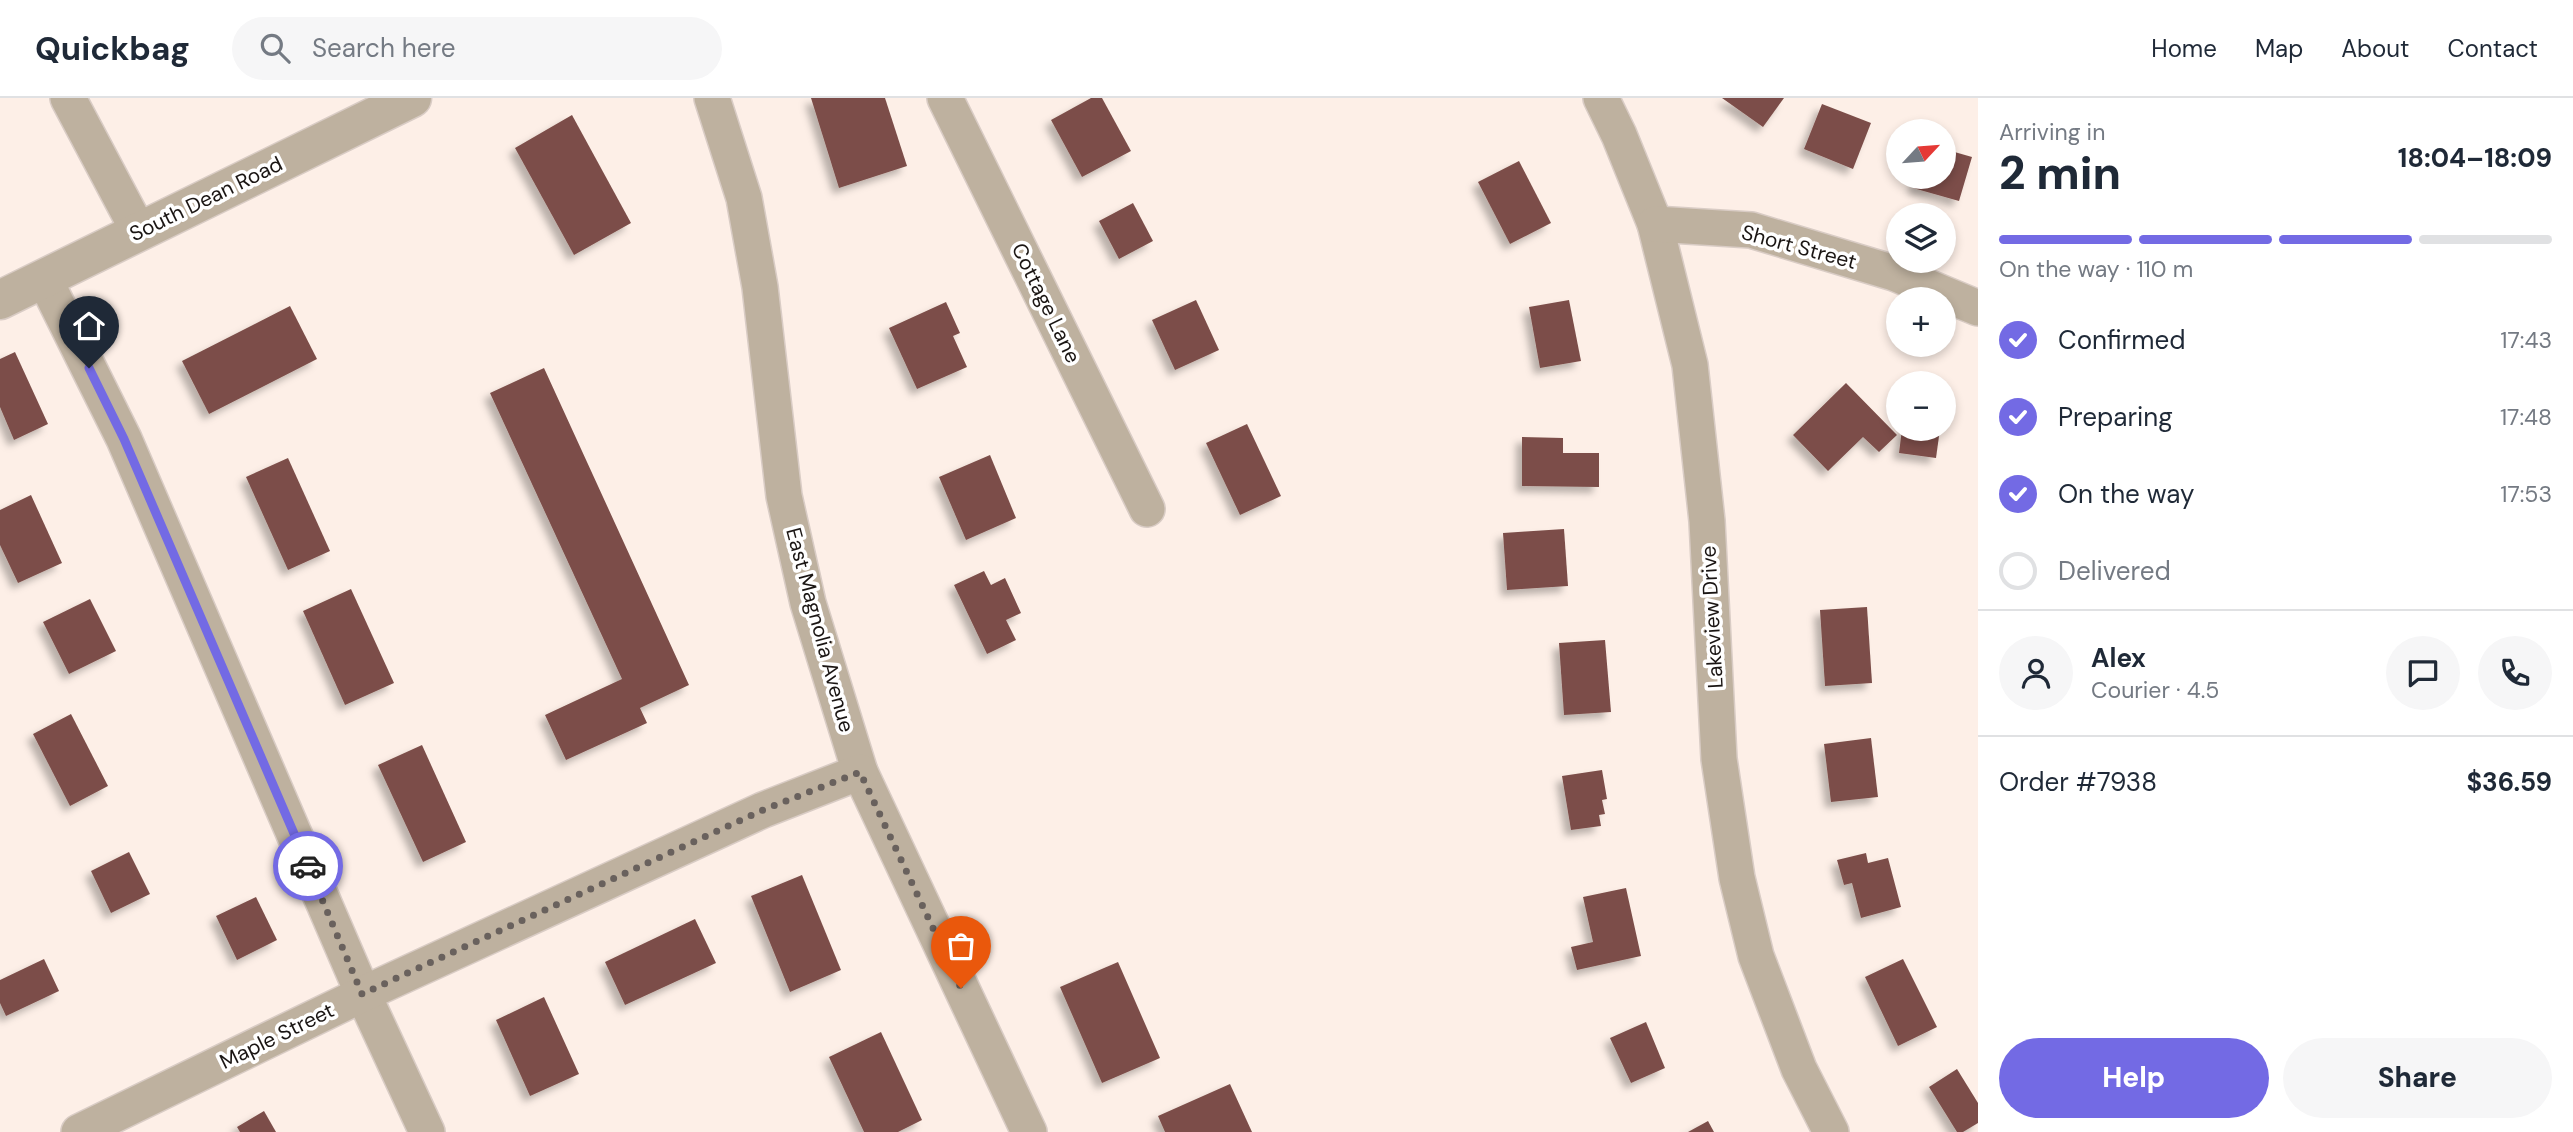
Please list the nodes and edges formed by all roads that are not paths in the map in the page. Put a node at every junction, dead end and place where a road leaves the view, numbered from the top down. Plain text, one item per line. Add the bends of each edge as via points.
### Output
1 (68, 98) edge
2 (412, 98) edge
3 (712, 98) edge
4 (945, 98) edge
5 (1601, 98) edge
6 (1655, 224) junction
7 (139, 232) junction
8 (44, 278) junction
9 (0, 300) edge
10 (1978, 308) edge
11 (1147, 509) dead end
12 (860, 772) junction
13 (362, 994) junction
14 (79, 1132) edge
15 (427, 1132) edge
16 (1029, 1132) edge
17 (1831, 1132) edge

1 - 7 street
2 - 7 street, South Dean Road
3 - 12 street, East Magnolia Avenue via 744,198 760,287 784,496 808,603
4 - 11 street, Cottage Lane
5 - 6 street, Lakeview Drive
6 - 10 street, Short Street via 1751,230 1894,273
6 - 17 street, Lakeview Drive via 1690,365 1707,521 1719,759 1737,878 1756,956 1798,1069
7 - 8 street, South Dean Road
8 - 9 street, South Dean Road
8 - 13 street via 124,439
12 - 13 street, Maple Street via 763,810
12 - 16 street, East Magnolia Avenue
13 - 14 street, Maple Street
13 - 15 street

